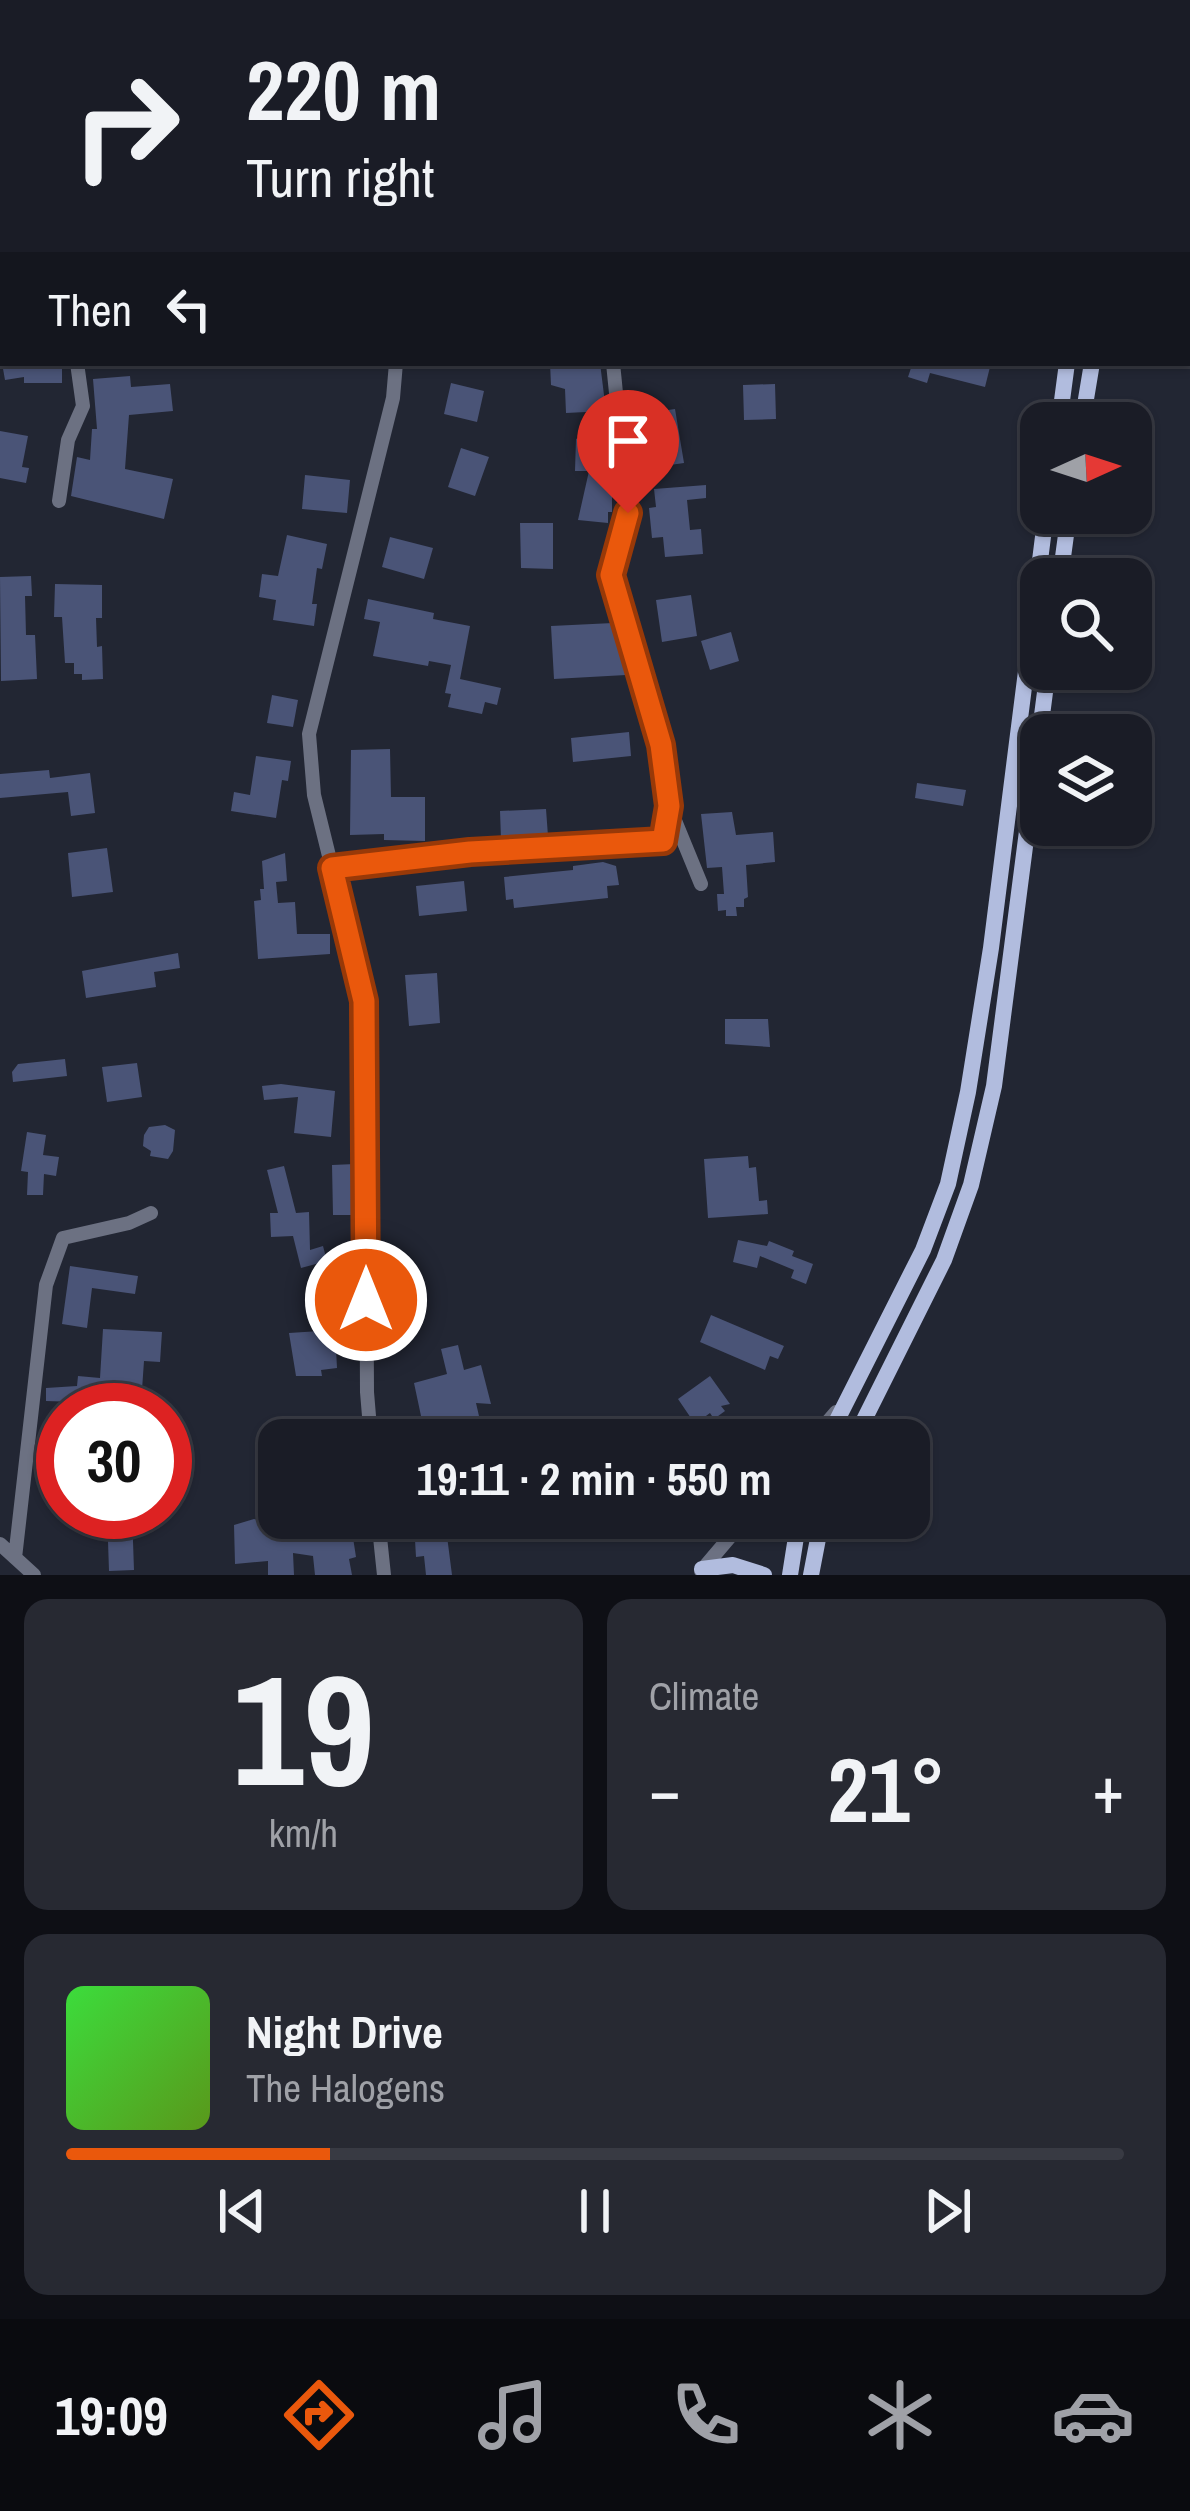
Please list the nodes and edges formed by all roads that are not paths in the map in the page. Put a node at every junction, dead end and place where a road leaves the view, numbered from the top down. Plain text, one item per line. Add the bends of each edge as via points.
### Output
1 (77, 366) edge
2 (396, 366) edge
3 (614, 366) edge
4 (1067, 366) edge
5 (1092, 366) edge
6 (1061, 402) edge
7 (1086, 402) edge
8 (58, 501) dead end
9 (1043, 534) edge
10 (1045, 690) edge
11 (669, 806) junction
12 (332, 868) junction
13 (701, 884) dead end
14 (151, 1214) dead end
15 (844, 1403) junction
16 (369, 1419) edge
17 (830, 1419) edge
18 (837, 1419) edge
19 (865, 1419) edge
20 (380, 1539) edge
21 (728, 1539) edge
22 (796, 1539) edge
23 (818, 1539) edge
24 (0, 1544) edge
25 (15, 1558) junction
26 (700, 1572) edge
27 (34, 1575) edge
28 (384, 1575) edge
29 (764, 1575) edge
30 (790, 1575) edge
31 (811, 1575) edge

1 - 8 street via 82,406
2 - 12 street via 309,734
3 - 11 street via 628,513 611,575 661,745
4 - 6 main road
5 - 7 main road
9 - 15 main road via 991,948 949,1184
10 - 19 main road via 994,1086 971,1185 944,1260
11 - 12 street via 663,841
11 - 13 street
12 - 16 street via 364,1001
14 - 25 street via 63,1238 46,1285
15 - 17 street
15 - 18 main road
20 - 28 street
21 - 26 street
22 - 30 main road
23 - 31 main road
24 - 25 street
25 - 27 street
26 - 29 main road via 733,1565

